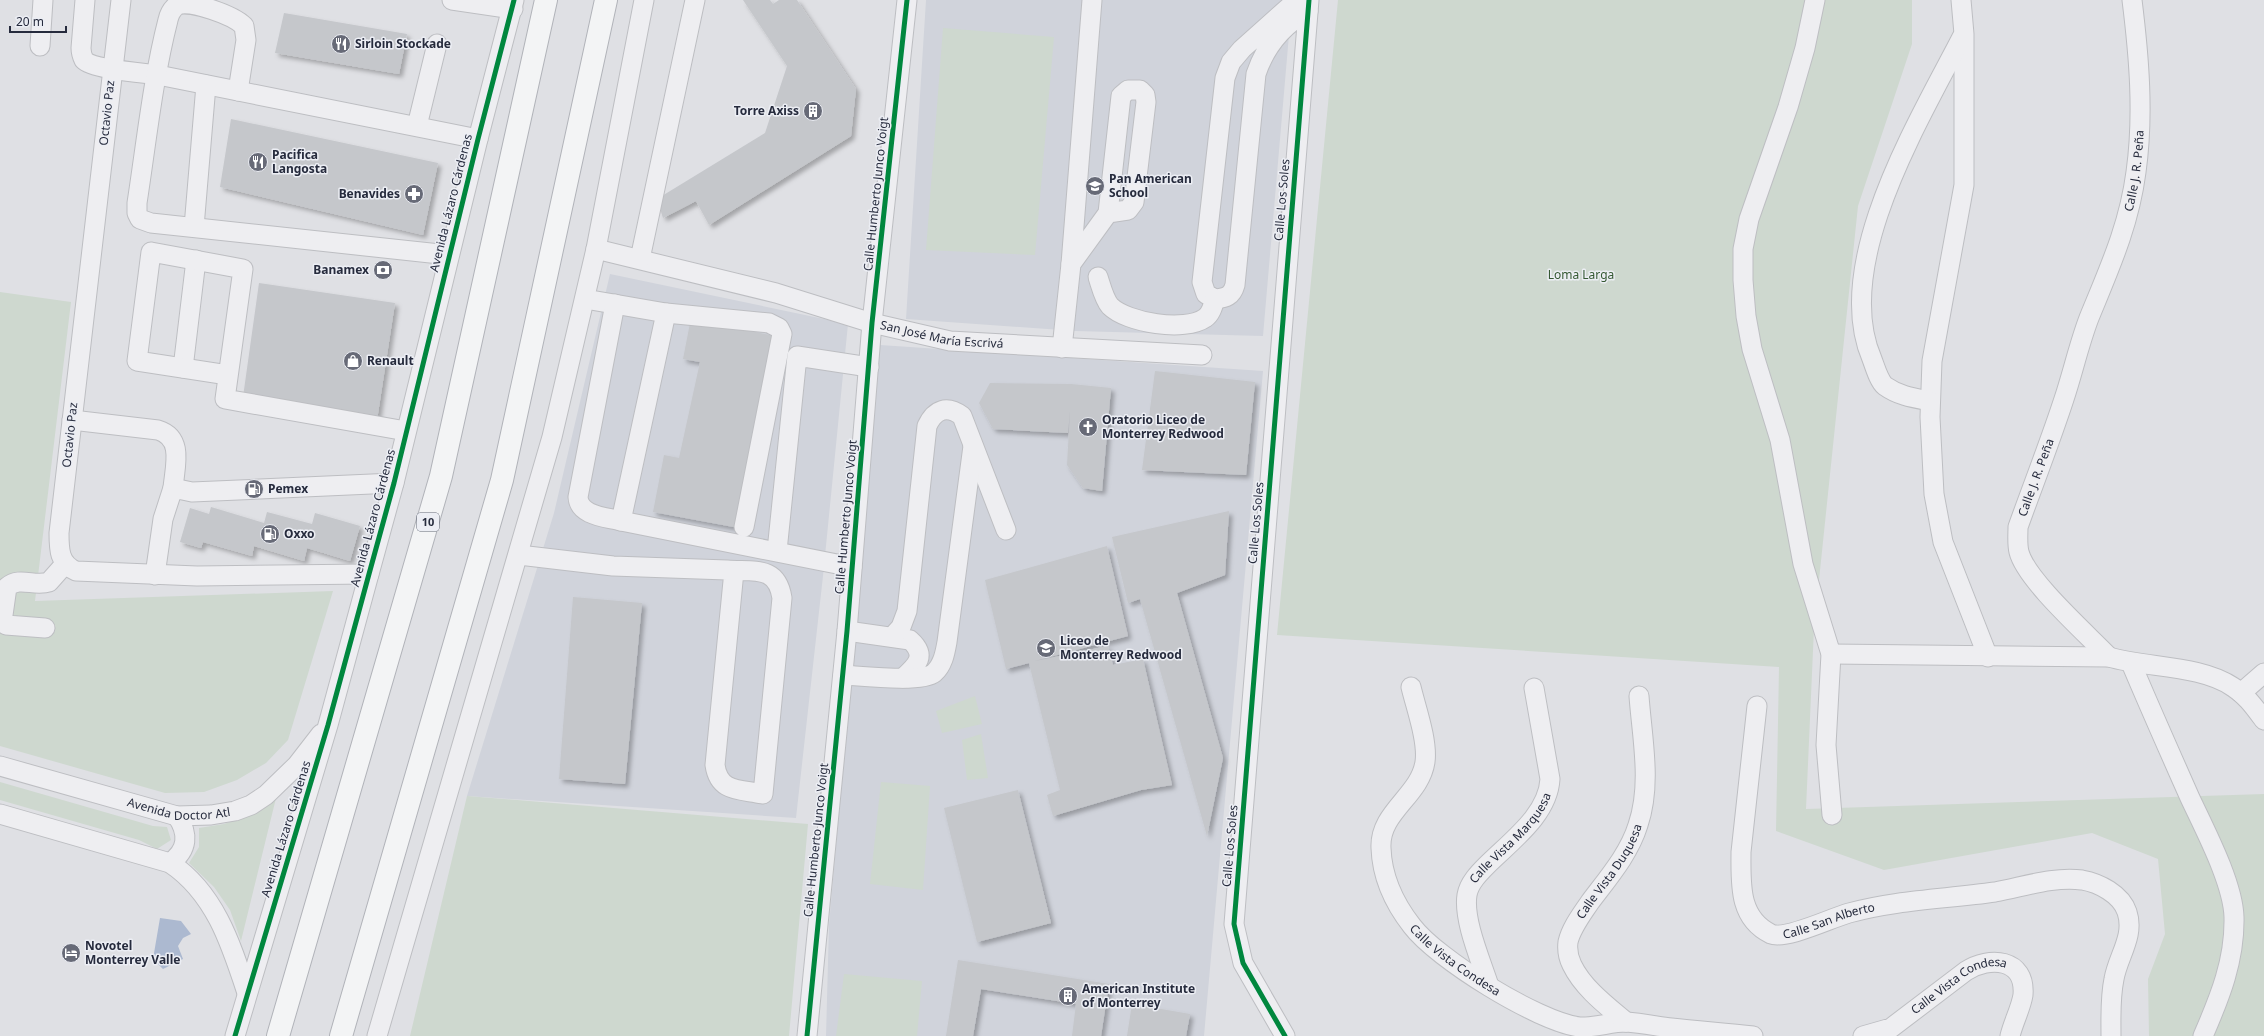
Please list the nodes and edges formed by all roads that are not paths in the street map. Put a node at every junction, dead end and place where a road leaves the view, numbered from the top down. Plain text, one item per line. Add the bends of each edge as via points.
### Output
1 (43, 0) edge
2 (85, 0) edge
3 (121, 0) edge
4 (452, 0) edge
5 (546, 0) edge
6 (606, 0) edge
7 (644, 0) edge
8 (694, 0) edge
9 (907, 0) edge
10 (1092, 0) edge
11 (1815, 0) edge
12 (1961, 0) edge
13 (2132, 0) edge
14 (514, 4) edge
15 (1305, 4) edge
16 (1964, 34) junction
17 (437, 44) dead end
18 (40, 46) dead end
19 (1231, 62) junction
20 (1259, 65) junction
21 (112, 69) junction
22 (158, 75) junction
23 (206, 84) junction
24 (238, 91) junction
25 (417, 126) junction
26 (478, 138) junction
27 (1108, 213) junction
28 (194, 227) junction
29 (596, 250) junction
30 (449, 255) junction
31 (640, 259) junction
32 (196, 260) junction
33 (1071, 264) junction
34 (1098, 277) dead end
35 (1215, 299) junction
36 (584, 306) junction
37 (614, 310) junction
38 (666, 313) junction
39 (872, 323) junction
40 (1062, 348) junction
41 (1202, 355) dead end
42 (869, 367) junction
43 (184, 368) junction
44 (228, 375) junction
45 (1930, 401) junction
46 (72, 420) junction
47 (406, 431) junction
48 (974, 443) junction
49 (394, 483) junction
50 (173, 488) junction
51 (621, 521) junction
52 (744, 527) dead end
53 (1006, 530) dead end
54 (778, 551) junction
55 (519, 555) junction
56 (65, 564) junction
57 (852, 567) junction
58 (734, 571) junction
59 (369, 574) junction
60 (155, 575) junction
61 (45, 628) dead end
62 (847, 631) junction
63 (892, 636) junction
64 (1831, 654) junction
65 (1988, 656) junction
66 (2109, 657) junction
67 (2130, 663) junction
68 (2264, 672) edge
69 (843, 674) junction
70 (903, 678) junction
71 (1411, 687) dead end
72 (1534, 688) dead end
73 (2241, 693) junction
74 (1639, 696) dead end
75 (1757, 706) dead end
76 (2264, 720) edge
77 (328, 725) junction
78 (0, 766) edge
79 (0, 814) edge
80 (1832, 815) dead end
81 (177, 816) junction
82 (170, 863) junction
83 (1489, 986) junction
84 (247, 993) junction
85 (1626, 1022) junction
86 (1891, 1032) edge
87 (1282, 1034) edge
88 (235, 1036) edge
89 (278, 1036) edge
90 (341, 1036) edge
91 (377, 1036) edge
92 (807, 1036) edge
93 (1753, 1036) edge
94 (1863, 1036) edge
95 (2010, 1036) edge
96 (2111, 1036) edge
97 (2203, 1036) edge

1 - 18 street
2 - 21 street via 82,54 87,62
3 - 21 street, Octavio Paz
4 - 14 street
5 - 89 highway, 10 via 441,476
6 - 90 highway via 502,480
7 - 29 street
8 - 31 street
9 - 39 street, Calle Humberto Junco Voigt
10 - 33 street
11 - 64 street via 1805,48 1788,107 1749,218 1743,248 1743,280 1752,349 1780,440 1803,564
12 - 16 street
13 - 66 street, Calle J. R. Peña via 2140,104 2136,172 2115,259 2089,319 2064,400 2018,527 2017,537 2019,552 2032,575 2047,594
14 - 26 street, Avenida Lázaro Cárdenas
15 - 19 street via 1253,38
15 - 20 street via 1261,57
15 - 87 street, Calle Los Soles via 1234,924 1242,963
16 - 45 street via 1964,185 1932,361
16 - 45 street via 1894,171 1869,245 1860,303 1866,345 1883,385 1898,395
17 - 25 street
19 - 20 street
19 - 35 street via 1225,78 1202,282 1206,294
20 - 35 street via 1256,74 1235,285 1228,297
21 - 22 street
21 - 46 street, Octavio Paz
22 - 23 street
22 - 24 street via 171,12 177,5 194,3 231,16 244,26 246,40
22 - 28 street via 137,213 140,219 151,223
23 - 24 street
23 - 28 street
24 - 25 street
25 - 26 street
26 - 30 street, Avenida Lázaro Cárdenas
27 - 27 street via 1128,210 1134,202 1146,102 1145,95 1140,90 1128,90 1121,96
27 - 33 street
28 - 30 street
29 - 31 street, San José María Escrivá
29 - 36 street
30 - 47 street, Avenida Lázaro Cárdenas
31 - 39 street, San José María Escrivá via 776,293
32 - 43 street
32 - 43 street via 151,252 137,361
32 - 44 street via 243,269
33 - 40 street
34 - 35 street via 1110,305 1125,315 1159,324 1178,325 1200,321 1211,312
36 - 37 street
36 - 55 street via 552,437
37 - 38 street
37 - 51 street via 578,501 589,513
38 - 51 street
38 - 52 street via 769,323 775,325 782,334
39 - 40 street, San José María Escrivá via 950,342
39 - 42 street, Calle Humberto Junco Voigt
40 - 41 street, San José María Escrivá
42 - 54 street via 797,356
42 - 57 street, Calle Humberto Junco Voigt
43 - 44 street
44 - 47 street via 225,399
45 - 65 street via 1934,494 1943,542
46 - 50 street via 168,433 174,440 176,452
46 - 56 street, Octavio Paz via 59,533 61,558
47 - 49 street, Avenida Lázaro Cárdenas
48 - 53 street
48 - 63 street via 962,416 955,411 947,409 932,416 927,426 907,611 901,627
48 - 70 street via 944,658 933,674
49 - 50 street via 192,492
49 - 59 street, Avenida Lázaro Cárdenas
50 - 60 street via 163,520
51 - 54 street
54 - 57 street
55 - 58 street via 613,566
55 - 91 street
56 - 60 street via 76,571
56 - 61 street via 49,582 19,581 12,582 7,587 2,622 6,625
57 - 62 street, Calle Humberto Junco Voigt
58 - 58 street via 768,573 780,585 782,598 763,794 725,787 719,781 715,766
59 - 60 street
59 - 77 street, Avenida Lázaro Cárdenas
62 - 63 street
62 - 69 street, Calle Humberto Junco Voigt
63 - 70 street via 910,640 919,651 917,666
64 - 65 street
64 - 80 street via 1826,745
65 - 66 street
66 - 67 street
67 - 73 street via 2187,671 2220,679
67 - 97 street via 2210,842 2228,890 2234,915 2234,940 2230,962 2222,993
68 - 73 street
69 - 70 street
69 - 92 street, Calle Humberto Junco Voigt
71 - 83 street, Calle Vista Condesa via 1425,762 1415,788 1390,817 1384,830 1381,846 1383,869 1393,899 1412,927 1435,949
72 - 83 street, Calle Vista Marquesa via 1549,771 1549,791 1536,815 1479,873 1467,894 1468,918
73 - 76 street
74 - 85 street, Calle Vista Duquesa via 1645,768 1644,799 1638,825 1628,849 1580,916 1568,942 1569,957 1579,976 1599,999
75 - 96 street, Calle San Alberto via 1741,852 1742,898 1748,914 1760,926 1772,934 1787,936 1843,915 1884,905 1995,892 2065,880 2096,884 2120,899 2127,912 2128,939 2114,978
77 - 81 street, Avenida Doctor Atl via 297,766 251,805 236,811 211,815
77 - 84 street, Avenida Lázaro Cárdenas
78 - 81 street, Avenida Doctor Atl
79 - 82 street
81 - 82 street via 185,830 186,840 184,849
82 - 84 street via 187,874 201,890 215,913 226,935
83 - 85 street, Calle Vista Condesa via 1522,1006 1557,1021 1580,1027
84 - 88 street, Avenida Lázaro Cárdenas
85 - 93 street, Calle Vista Condesa
86 - 94 street, Calle Vista Condesa
86 - 95 street, Calle Vista Condesa via 1977,964 1997,961 2012,969 2021,980 2022,995

